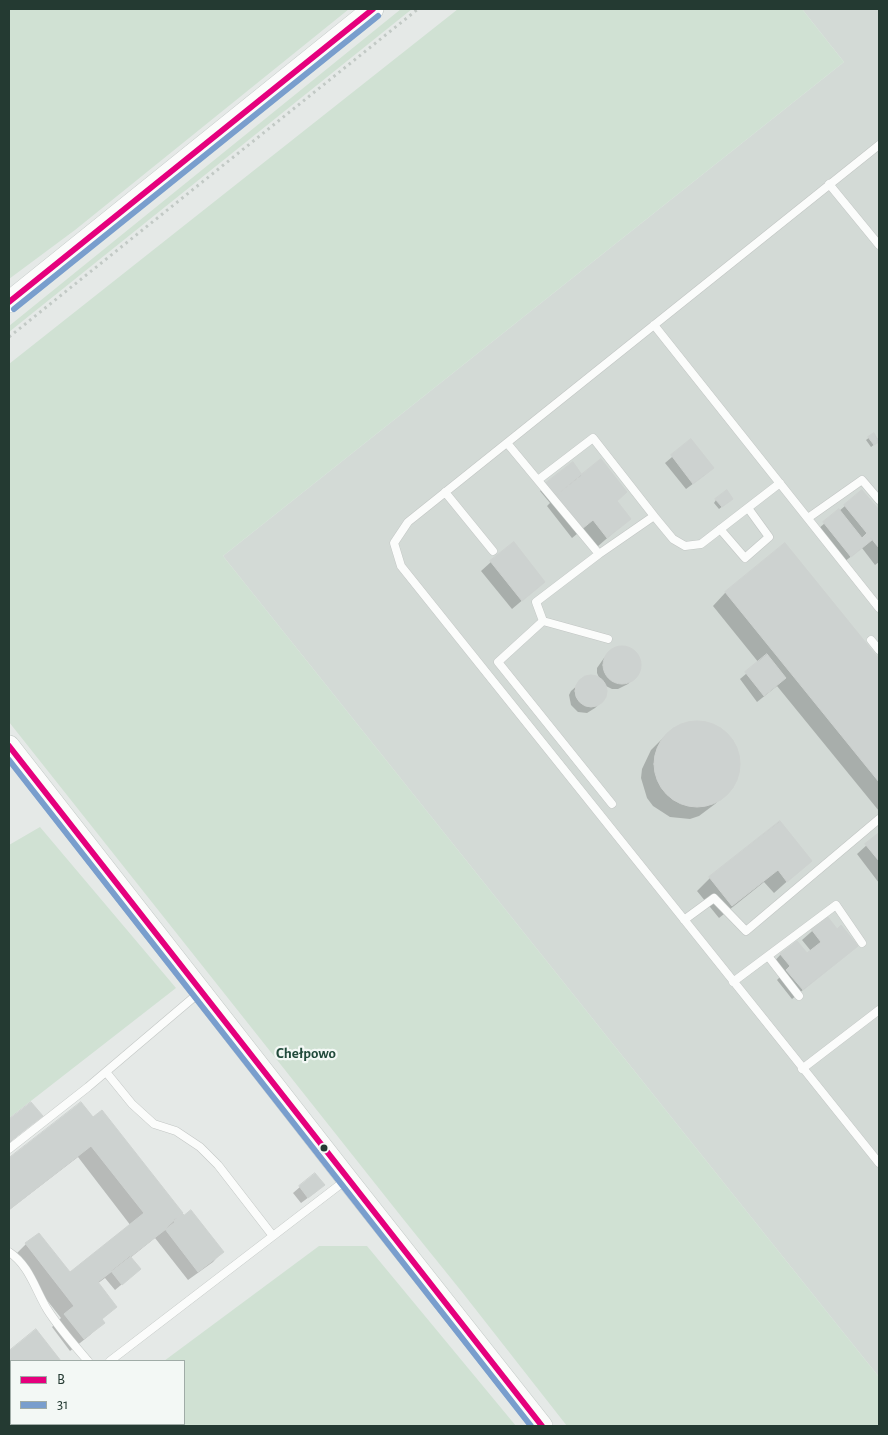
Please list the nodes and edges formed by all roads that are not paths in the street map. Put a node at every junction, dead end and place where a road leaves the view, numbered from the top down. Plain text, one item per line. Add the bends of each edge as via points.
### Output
1 (373, 9) edge
2 (879, 145) edge
3 (829, 184) junction
4 (879, 245) edge
5 (9, 302) edge
6 (654, 325) junction
7 (507, 443) junction
8 (538, 480) junction
9 (780, 483) junction
10 (445, 492) junction
11 (879, 500) edge
12 (748, 508) junction
13 (654, 516) junction
14 (808, 518) junction
15 (720, 529) junction
16 (493, 551) dead end
17 (599, 554) junction
18 (879, 592) edge
19 (872, 598) junction
20 (879, 608) edge
21 (544, 621) junction
22 (608, 639) dead end
23 (871, 640) dead end
24 (879, 650) edge
25 (9, 746) edge
26 (612, 804) dead end
27 (879, 819) edge
28 (684, 920) junction
29 (862, 942) dead end
30 (768, 956) junction
31 (733, 982) junction
32 (201, 991) junction
33 (799, 996) dead end
34 (879, 1010) edge
35 (802, 1069) junction
36 (106, 1072) junction
37 (9, 1149) edge
38 (879, 1163) edge
39 (346, 1179) junction
40 (273, 1236) junction
41 (9, 1252) edge
42 (87, 1360) edge
43 (111, 1360) edge
44 (542, 1426) edge

1 - 5 main road
2 - 3 lane
3 - 4 lane
3 - 6 lane
6 - 7 lane
6 - 9 lane
7 - 8 lane
7 - 10 lane
8 - 13 lane via 593,438
8 - 17 lane
9 - 12 lane
9 - 14 lane
10 - 16 lane
10 - 28 lane via 408,522 394,543 401,566
11 - 14 lane via 862,480
12 - 15 lane
12 - 15 lane via 769,537 745,558
13 - 15 lane via 673,539 685,546 701,544
13 - 17 lane
14 - 19 lane
17 - 21 lane via 536,602
18 - 19 lane
19 - 20 lane
21 - 22 lane
21 - 26 lane via 498,662
23 - 24 lane
25 - 32 main road
27 - 28 lane via 746,930 714,898
28 - 31 lane
29 - 30 lane via 836,905
30 - 31 lane
30 - 33 lane
31 - 35 lane
32 - 36 lane
32 - 39 main road
34 - 35 lane
35 - 38 lane
36 - 37 lane
36 - 40 lane via 132,1104 154,1124 176,1131 200,1147 218,1165
39 - 40 lane
39 - 44 main road
40 - 43 lane
41 - 42 lane via 24,1266 47,1309

